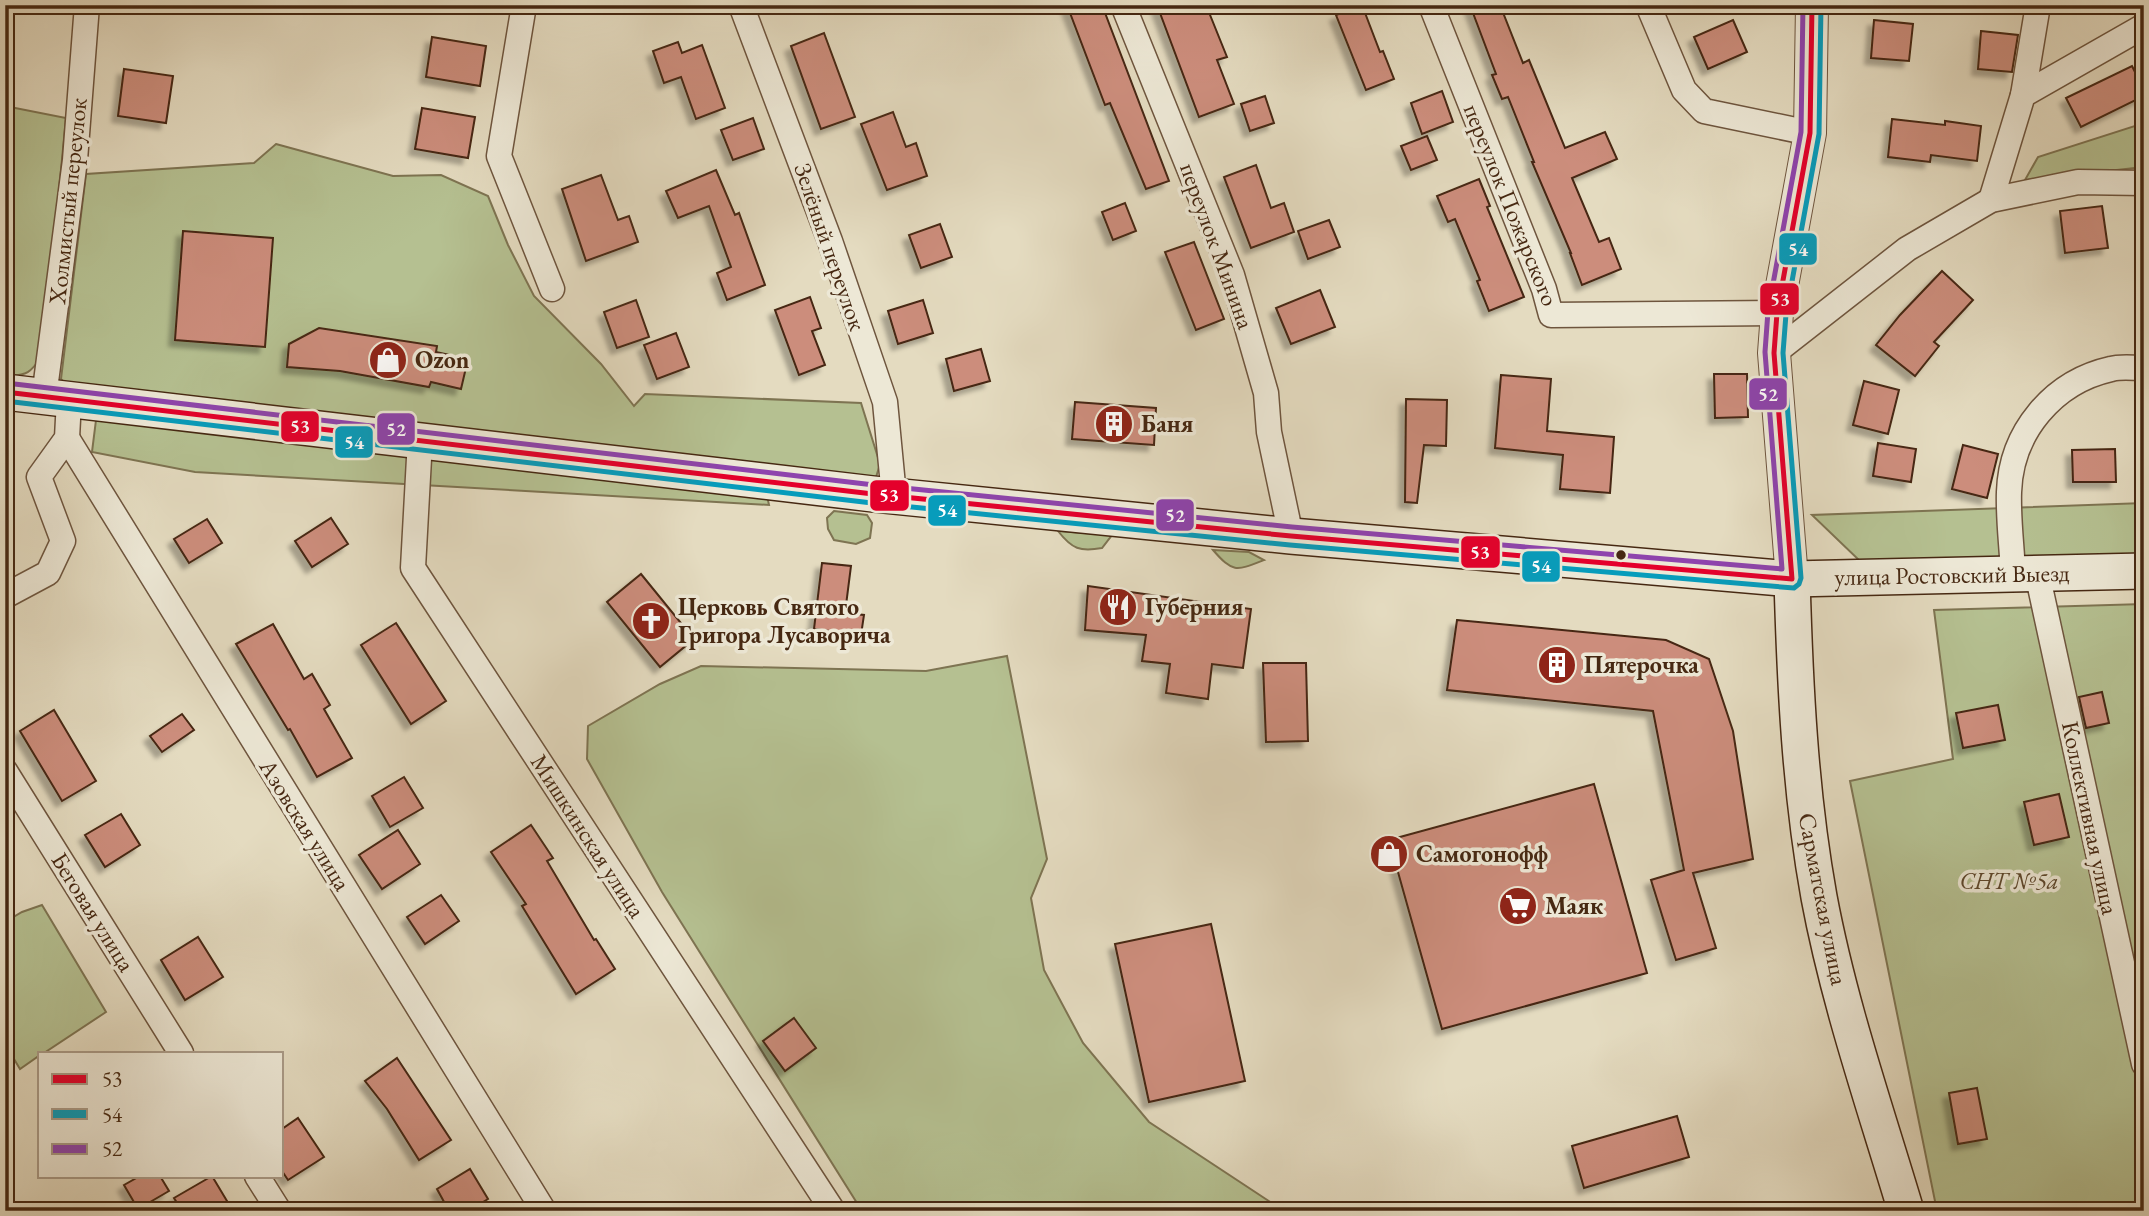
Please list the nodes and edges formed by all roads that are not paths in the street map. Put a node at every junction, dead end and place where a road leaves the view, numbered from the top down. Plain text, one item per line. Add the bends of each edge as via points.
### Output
1 (87, 5) edge
2 (524, 5) edge
3 (741, 5) edge
4 (1123, 5) edge
5 (1431, 5) edge
6 (1647, 5) edge
7 (1812, 5) edge
8 (2038, 5) edge
9 (2144, 26) edge
10 (2023, 95) junction
11 (1810, 133) junction
12 (2144, 183) edge
13 (1991, 200) junction
14 (552, 289) dead end
15 (1777, 313) junction
16 (1774, 353) junction
17 (2144, 368) edge
18 (5, 392) edge
19 (56, 398) junction
20 (67, 438) junction
21 (420, 440) junction
22 (894, 496) junction
23 (1291, 536) junction
24 (2144, 571) edge
25 (2025, 573) junction
26 (1792, 579) junction
27 (5, 596) edge
28 (5, 771) edge
29 (180, 1052) edge
30 (2144, 1064) edge
31 (258, 1178) edge
32 (279, 1211) edge
33 (544, 1211) edge
34 (833, 1211) edge
35 (1906, 1211) edge

1 - 19 street, Холмистый переулок
2 - 14 street via 499,156
3 - 22 street, Зелёный переулок via 885,402
4 - 23 street, переулок Минина via 1232,275 1266,393 1269,432
5 - 15 street, переулок Пожарского via 1551,315
6 - 11 street via 1684,90 1703,111
7 - 11 street
8 - 10 street
9 - 10 street
10 - 13 street
11 - 15 street
12 - 13 street via 2078,182
13 - 16 street via 1907,249
15 - 16 street
16 - 26 street
17 - 25 street, Коллективная улица via 2113,368 2072,383 2039,411 2017,448 2009,491
18 - 19 main road, улица Ростовский Выезд
19 - 20 street, Холмистый переулок
19 - 21 main road, улица Ростовский Выезд
20 - 27 street via 39,477 63,541 48,573
20 - 33 street, Азовская улица
21 - 22 main road, улица Ростовский Выезд
21 - 34 street, Мишкинская улица via 412,568
22 - 23 main road, улица Ростовский Выезд
23 - 26 main road, улица Ростовский Выезд
24 - 25 main road, улица Ростовский Выезд
25 - 26 main road, улица Ростовский Выезд
25 - 30 street, Коллективная улица
26 - 35 main road, Сарматская улица via 1794,673 1806,815 1819,900 1842,1000
28 - 29 street, Беговая улица
31 - 32 street

